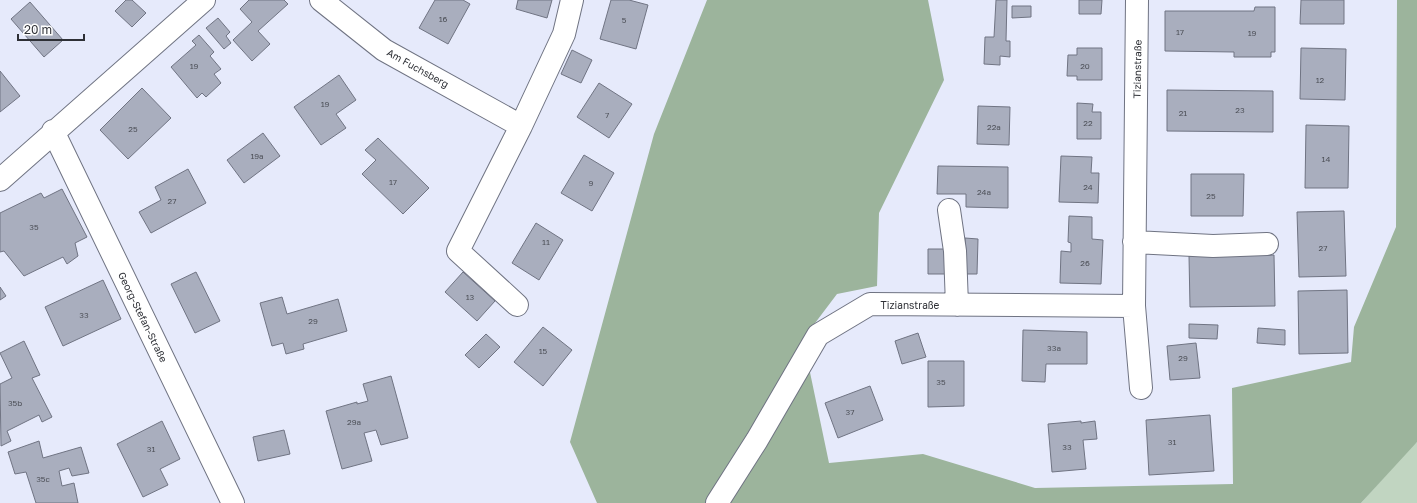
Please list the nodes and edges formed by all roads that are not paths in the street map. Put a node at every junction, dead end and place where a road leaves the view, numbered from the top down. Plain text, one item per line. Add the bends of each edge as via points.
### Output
1 (204, 0) edge
2 (321, 0) edge
3 (572, 0) edge
4 (1137, 0) edge
5 (521, 126) junction
6 (54, 131) junction
7 (0, 180) edge
8 (949, 210) dead end
9 (1134, 242) junction
10 (1267, 244) dead end
11 (517, 305) dead end
12 (957, 305) junction
13 (1134, 306) junction
14 (1141, 388) dead end
15 (233, 503) edge
16 (717, 503) edge

1 - 6 street
2 - 5 street, Am Fuchsberg via 384,50
3 - 5 street via 564,34
4 - 9 street, Tizianstraße
5 - 11 street via 458,251
6 - 7 street
6 - 15 street, Georg-Stefan-Straße
8 - 12 street via 956,251
9 - 10 street via 1213,246
9 - 13 street, Tizianstraße
12 - 13 street, Tizianstraße
12 - 16 street, Tizianstraße via 870,304 818,335
13 - 14 street, Tizianstraße

